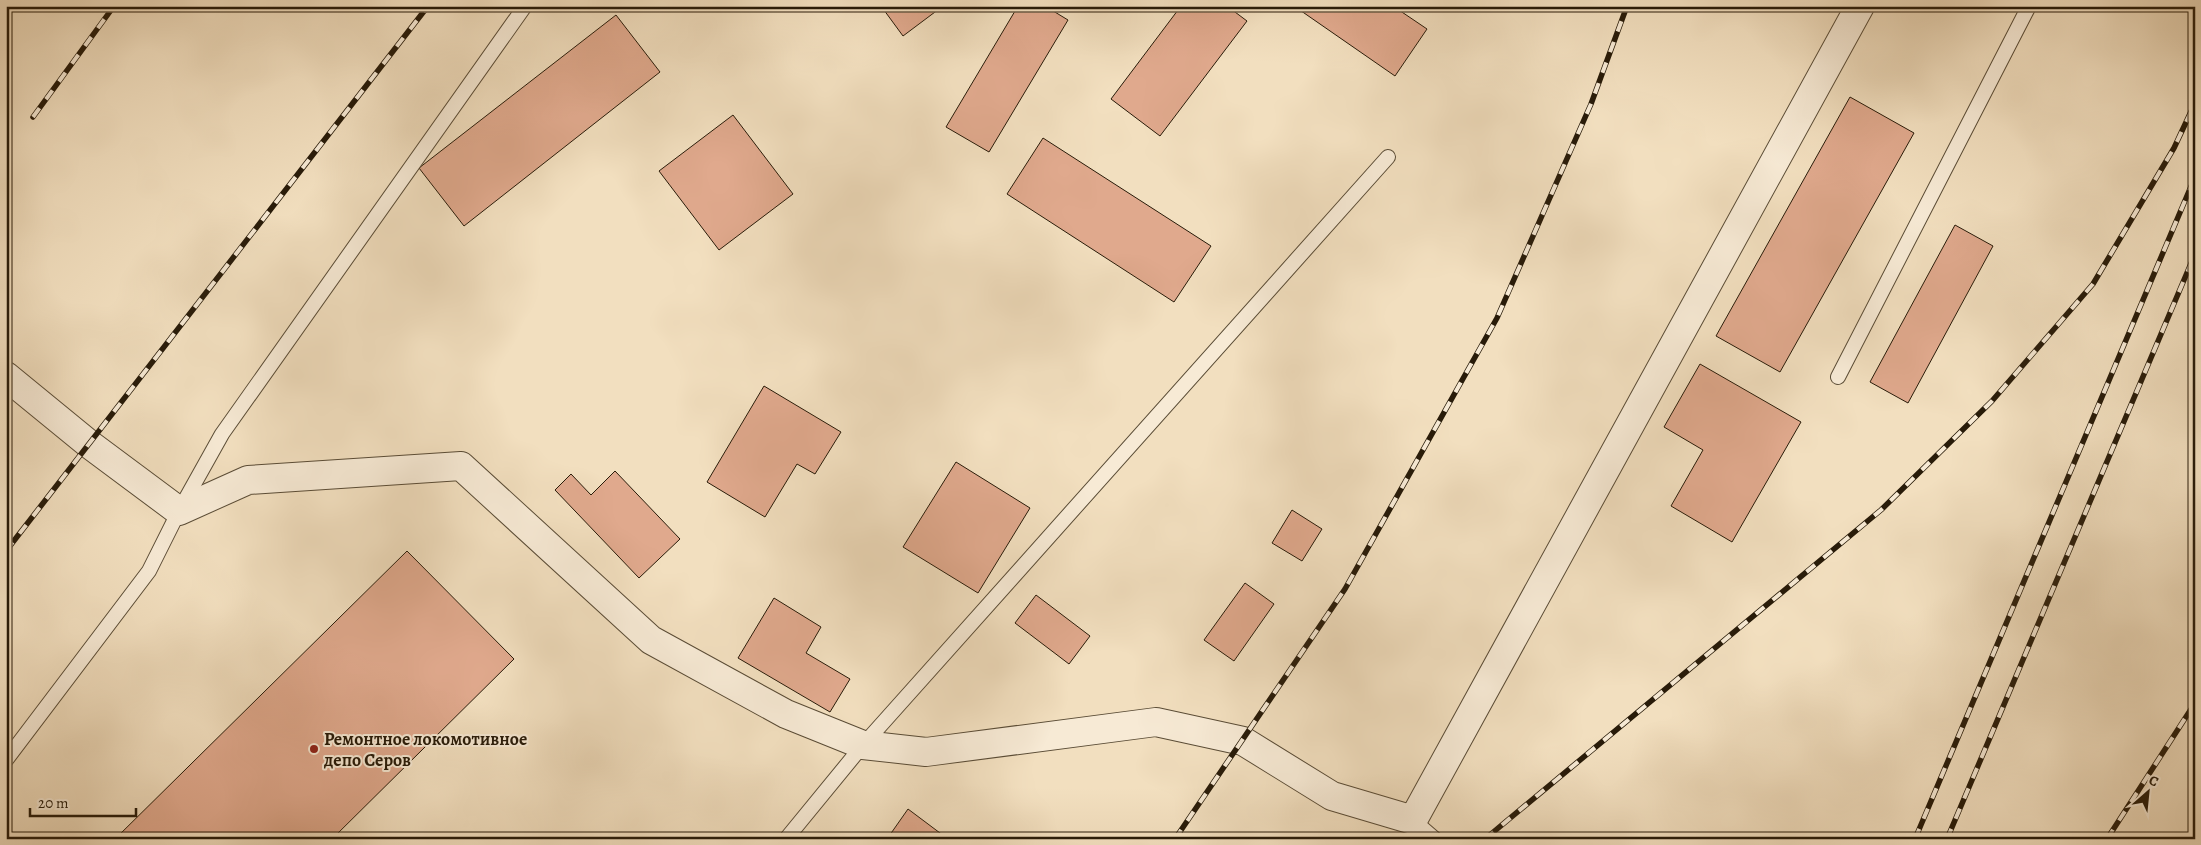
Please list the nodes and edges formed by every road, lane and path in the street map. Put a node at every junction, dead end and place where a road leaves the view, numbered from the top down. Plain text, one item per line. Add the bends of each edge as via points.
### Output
1 (525, 6) edge
2 (1860, 6) edge
3 (2029, 6) edge
4 (1388, 157) dead end
5 (6, 376) edge
6 (1838, 377) dead end
7 (179, 511) junction
8 (863, 745) junction
9 (6, 760) edge
10 (1413, 820) junction
11 (786, 839) edge
12 (1434, 839) edge

1 - 7 lane via 222,434
2 - 10 street
3 - 6 lane
4 - 8 lane
5 - 7 street via 89,444
7 - 8 street via 248,480 460,466 651,640 786,714
7 - 9 lane via 149,571
8 - 10 street via 926,752 1156,722 1243,741 1332,796
8 - 11 lane
10 - 12 lane

